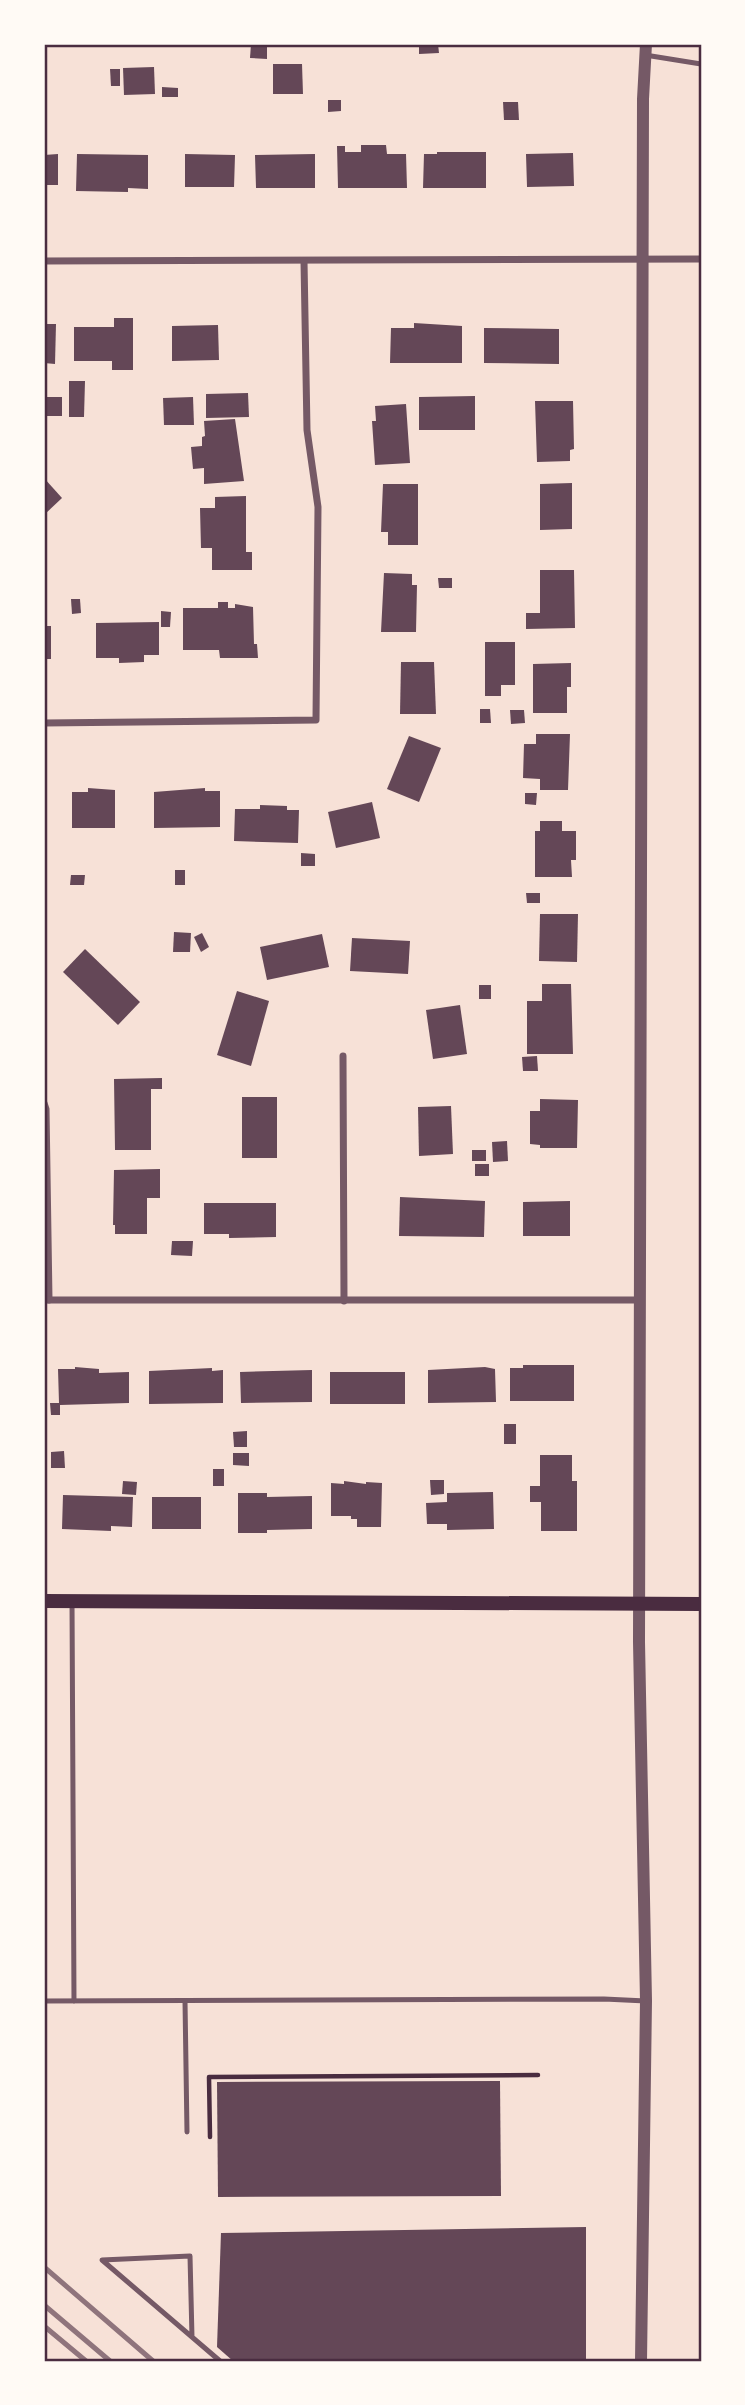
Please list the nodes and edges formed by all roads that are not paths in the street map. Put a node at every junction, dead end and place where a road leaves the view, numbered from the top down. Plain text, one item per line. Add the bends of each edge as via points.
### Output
1 (646, 49) edge
2 (701, 64) edge
3 (701, 259) edge
4 (643, 260) junction
5 (44, 261) edge
6 (304, 261) junction
7 (44, 723) edge
8 (343, 1056) dead end
9 (44, 1103) edge
10 (46, 1300) edge
11 (639, 1300) junction
12 (344, 1301) junction
13 (44, 1601) edge
14 (72, 1601) junction
15 (701, 1604) edge
16 (639, 1605) junction
17 (44, 2001) edge
18 (74, 2001) junction
19 (186, 2001) junction
20 (646, 2001) junction
21 (187, 2132) dead end
22 (192, 2337) junction
23 (220, 2361) edge
24 (641, 2361) edge

1 - 2 lane
1 - 4 street
3 - 4 street
4 - 6 street
4 - 11 street
5 - 6 street
6 - 7 street via 307,429 318,507 316,720
8 - 12 street
9 - 10 street
10 - 12 street
11 - 12 street
11 - 16 street
13 - 14 main road
14 - 16 main road
14 - 18 lane
15 - 16 main road
16 - 20 street
17 - 18 lane
18 - 19 lane
19 - 20 lane
19 - 21 lane
20 - 24 street
22 - 22 lane via 190,2256 102,2260 142,2294
22 - 23 lane

